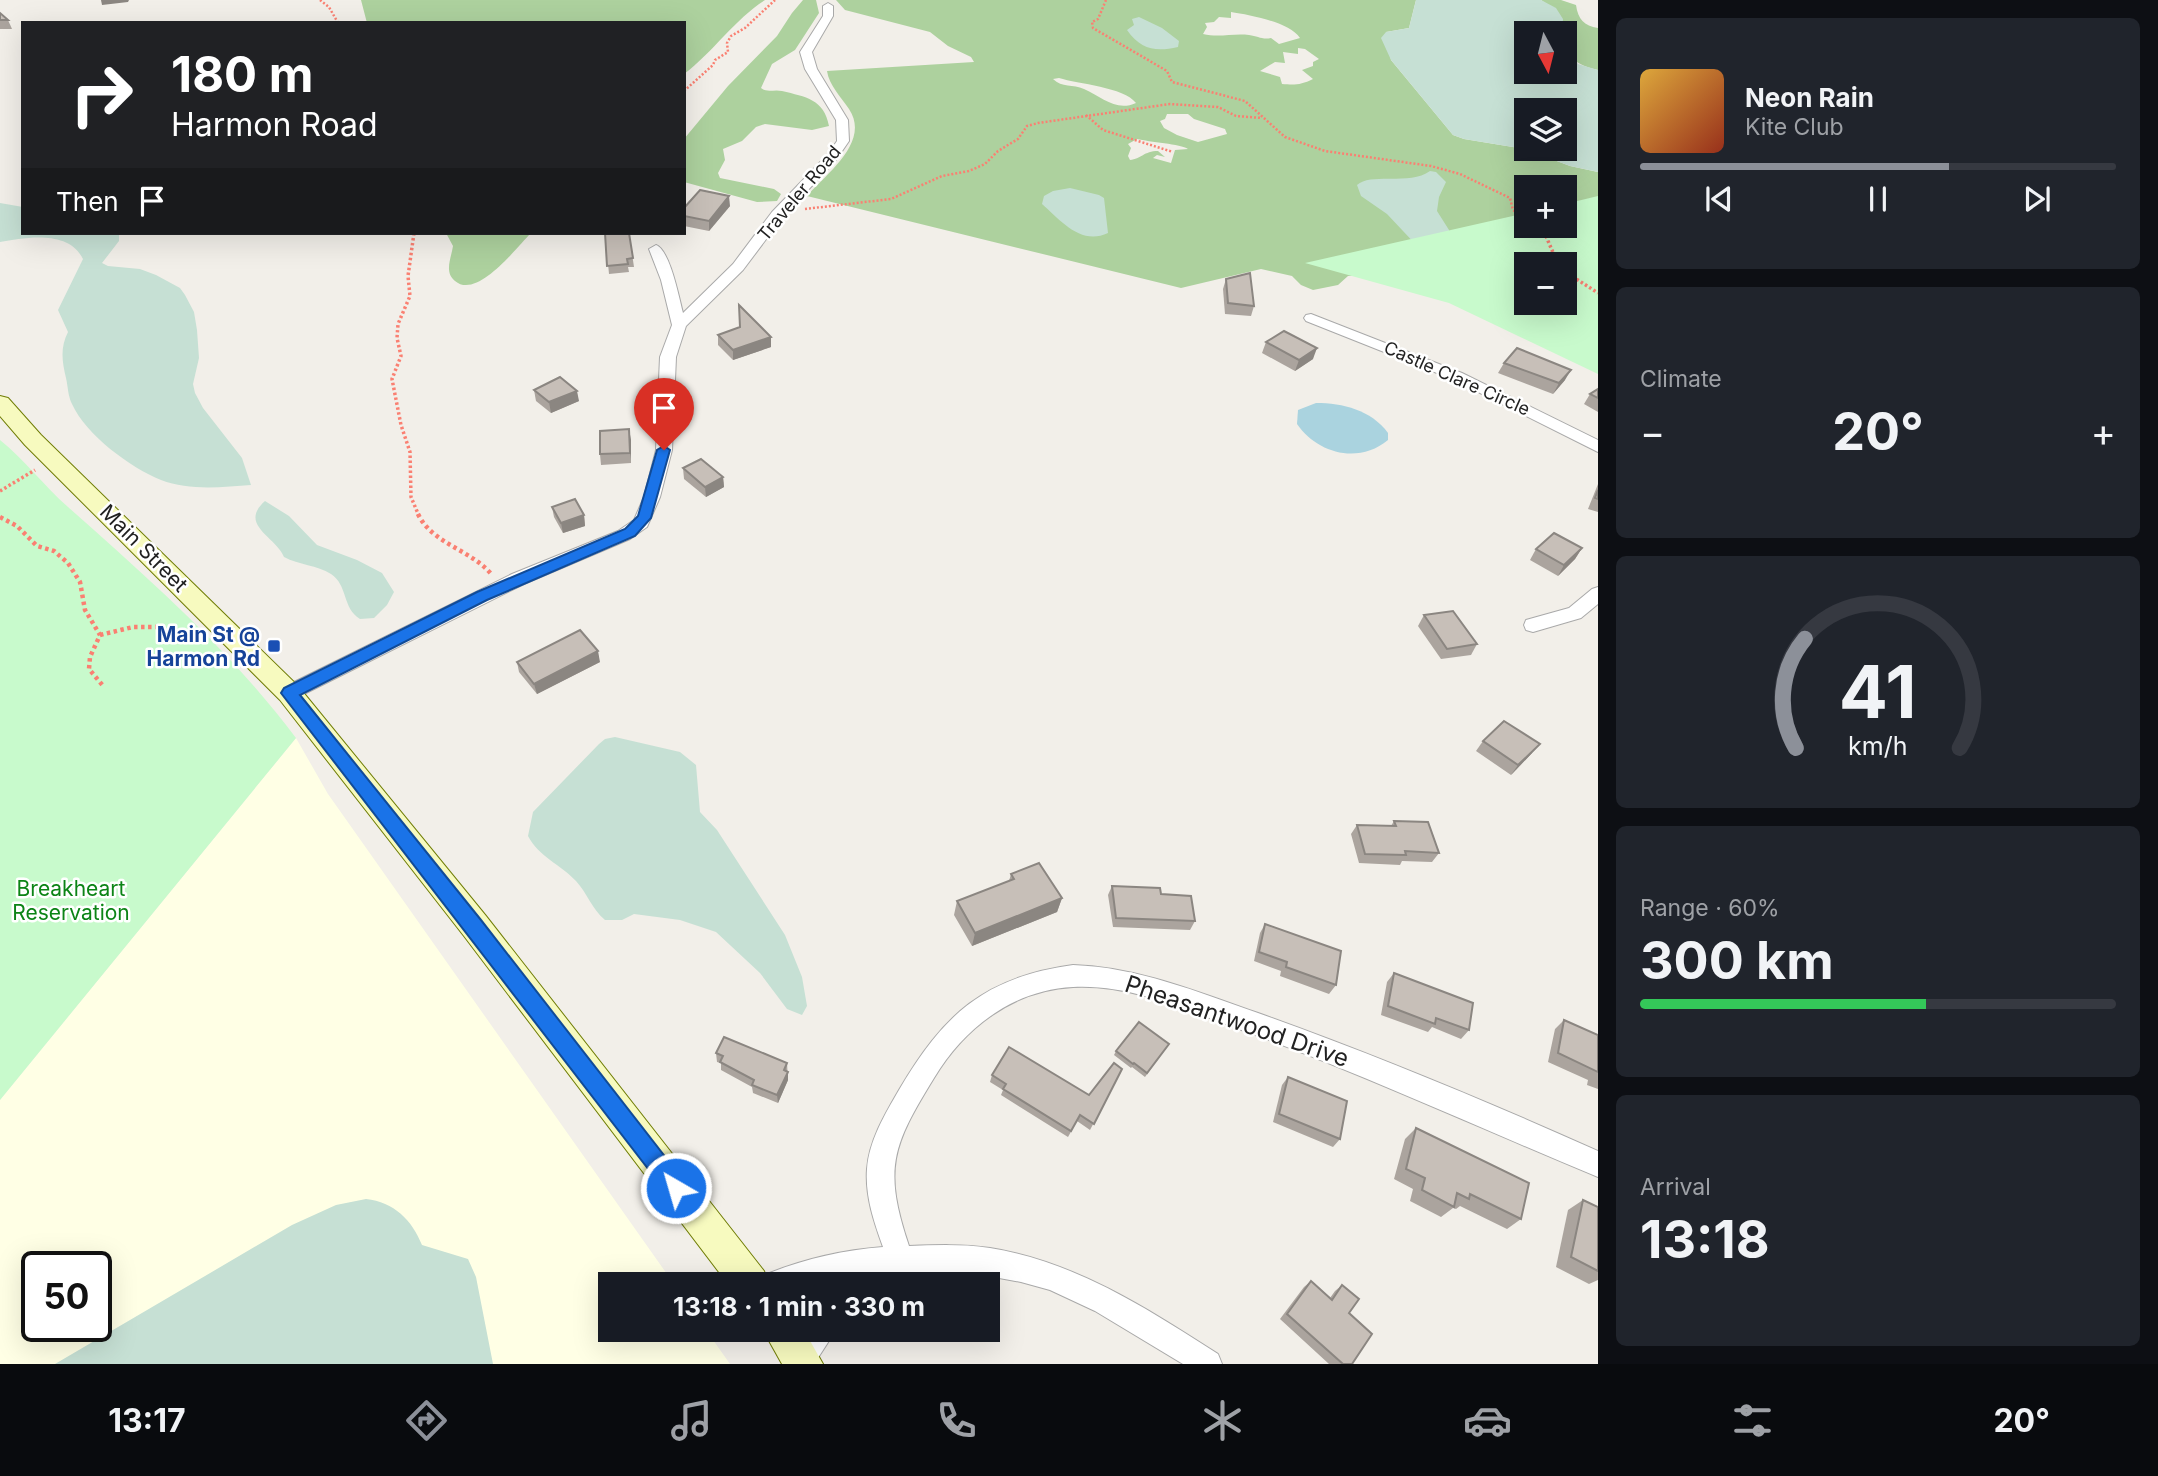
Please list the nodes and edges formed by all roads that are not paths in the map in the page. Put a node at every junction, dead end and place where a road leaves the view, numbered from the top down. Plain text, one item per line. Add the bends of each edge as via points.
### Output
1 (828, 6) dead end
2 (656, 249) dead end
3 (1311, 318) dead end
4 (680, 325) junction
5 (0, 403) edge
6 (1598, 447) edge
7 (1598, 594) edge
8 (1533, 625) dead end
9 (289, 693) junction
10 (1598, 1164) edge
11 (900, 1259) junction
12 (742, 1272) edge
13 (812, 1272) edge
14 (886, 1272) edge
15 (1208, 1364) edge

1 - 4 street, Traveler Road via 828,16 806,52 811,69 842,120 843,141 738,267
2 - 4 street
3 - 6 street, Castle Clare Circle via 1457,376
4 - 9 street via 668,357 664,450 643,520 624,535 502,587
5 - 9 main road, Main Street
7 - 8 street via 1575,613
9 - 12 main road, Main Street
10 - 11 street, Pheasantwood Drive via 1412,1084 1168,993 1105,978 1052,979 1021,987 982,1006 960,1024 941,1046 885,1142 880,1164 883,1204
11 - 13 street via 856,1261
11 - 14 street
11 - 15 street via 956,1258 1046,1278 1124,1312

